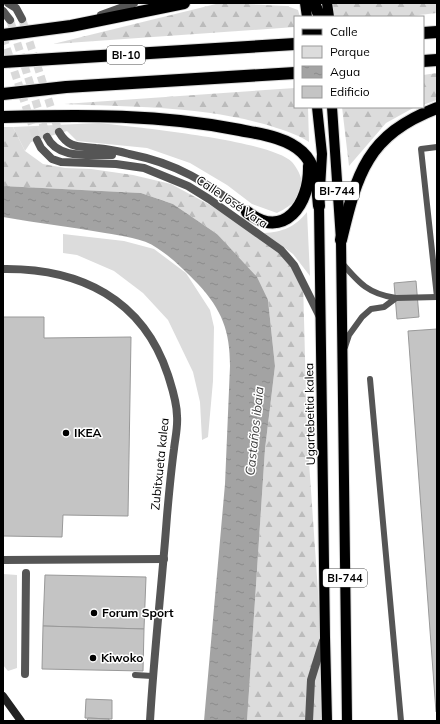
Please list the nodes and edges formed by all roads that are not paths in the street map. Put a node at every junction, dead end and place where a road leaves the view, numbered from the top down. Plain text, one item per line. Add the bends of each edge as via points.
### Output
1 (8, 3) edge
2 (134, 3) edge
3 (184, 3) edge
4 (305, 3) edge
5 (314, 3) edge
6 (327, 3) edge
7 (3, 11) edge
8 (307, 16) edge
9 (320, 16) edge
10 (329, 16) edge
11 (22, 19) tunnel mouth
12 (10, 20) tunnel mouth
13 (71, 26) junction
14 (437, 32) edge
15 (424, 34) edge
16 (3, 35) edge
17 (294, 44) edge
18 (437, 60) edge
19 (424, 61) edge
20 (3, 62) edge
21 (294, 73) edge
22 (3, 94) edge
23 (316, 108) edge
24 (332, 108) edge
25 (437, 108) edge
26 (3, 117) edge
27 (59, 132) tunnel mouth
28 (47, 137) tunnel mouth
29 (37, 140) tunnel mouth
30 (437, 147) edge
31 (131, 154) junction
32 (309, 161) junction
33 (319, 206) junction
34 (246, 212) joint
35 (341, 240) junction
36 (341, 262) junction
37 (3, 269) edge
38 (437, 297) edge
39 (396, 298) junction
40 (321, 320) junction
41 (342, 358) junction
42 (370, 379) dead end
43 (164, 559) junction
44 (3, 560) edge
45 (26, 573) dead end
46 (325, 637) junction
47 (25, 674) dead end
48 (135, 675) dead end
49 (152, 676) junction
50 (3, 696) edge
51 (21, 721) edge
52 (150, 721) edge
53 (309, 721) edge
54 (327, 721) edge
55 (347, 721) edge
56 (401, 721) edge

1 - 11 street via 16,8
2 - 13 street
3 - 13 highway
4 - 8 main road
5 - 9 highway
6 - 10 main road
7 - 12 street
13 - 16 highway
14 - 15 highway
17 - 20 highway, BI-10
18 - 19 highway
21 - 22 highway via 66,87
23 - 33 main road, Ugartebeitia kalea / BI-744 via 322,154
24 - 35 main road, BI-744
25 - 35 highway via 417,116 388,136 366,161 353,191
26 - 32 highway via 116,116 200,122 274,137 296,146
27 - 31 street, Calle José Vara via 64,140 76,147
28 - 31 street, Calle José Vara via 52,146 64,152
29 - 40 street, Calle José Vara via 52,159 61,162 144,168 188,186 209,199 280,250 294,265
30 - 38 lane via 421,149
31 - 34 street, Calle José Vara via 180,169 210,186
32 - 33 highway via 316,176
32 - 34 highway via 308,189 302,205 293,215 279,222 266,222
33 - 40 main road, Ugartebeitia kalea / BI-744
35 - 36 main road, BI-744
36 - 39 lane via 371,292
36 - 41 main road, BI-744
37 - 43 street, Zubitxueta kalea via 51,273 77,280 108,294 127,308 155,342 174,394 178,417 169,487
38 - 39 lane
39 - 41 lane via 384,307 371,309 362,317 349,336
40 - 46 main road, Ugartebeitia kalea / BI-744
41 - 55 main road, BI-744
42 - 56 lane
43 - 44 street
43 - 49 street, Zubitxueta kalea
45 - 47 street
46 - 53 street via 311,680
46 - 54 main road, Ugartebeitia kalea / BI-744
48 - 49 lane
49 - 52 street, Zubitxueta kalea
50 - 51 street

